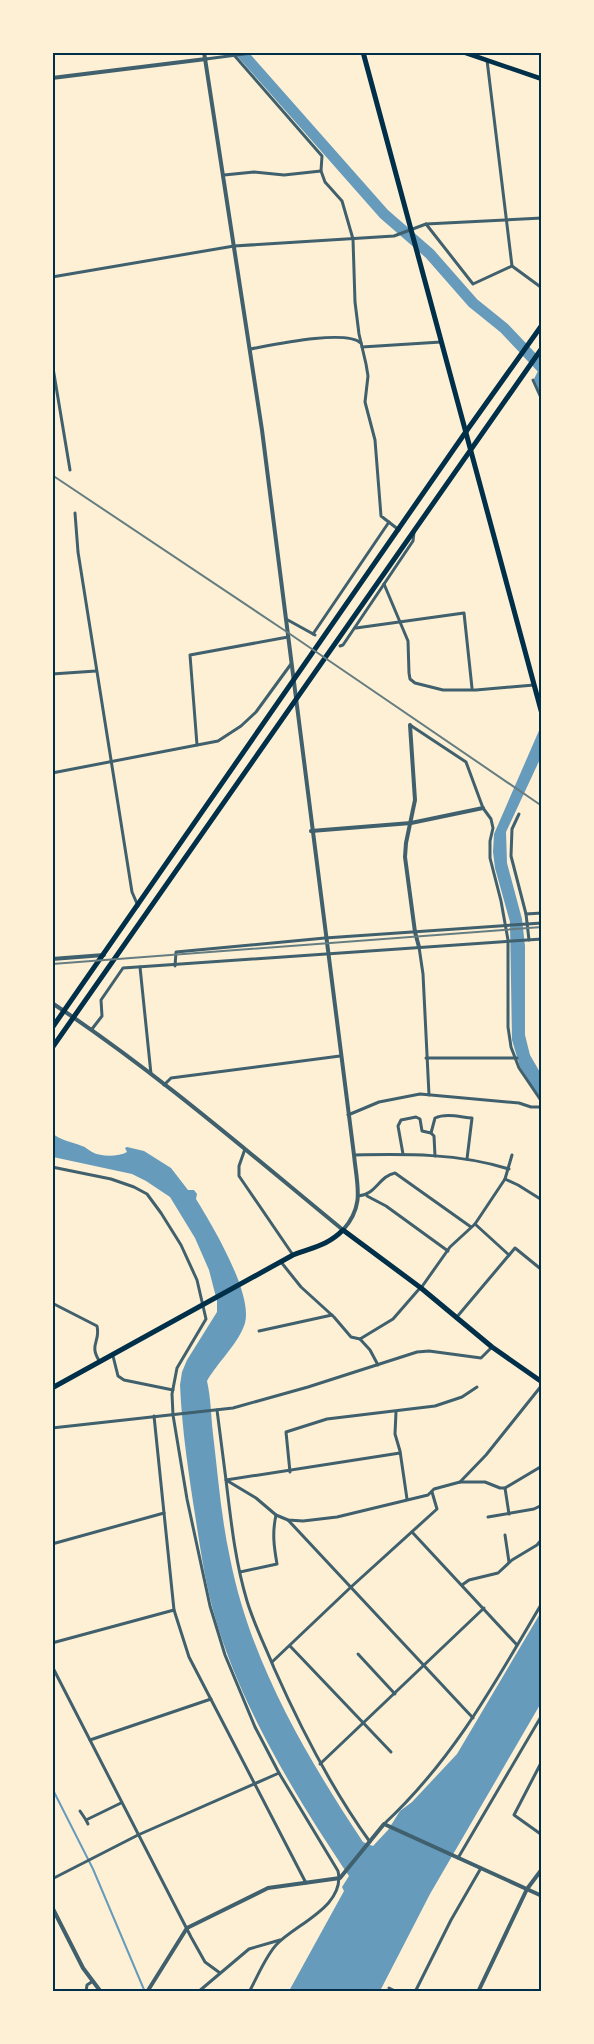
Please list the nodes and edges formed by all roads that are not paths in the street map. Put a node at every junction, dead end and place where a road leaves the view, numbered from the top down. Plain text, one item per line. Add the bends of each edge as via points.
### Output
1 (204, 52) edge
2 (259, 52) edge
3 (363, 52) edge
4 (463, 52) edge
5 (234, 55) junction
6 (206, 59) junction
7 (487, 60) junction
8 (52, 78) edge
9 (542, 79) edge
10 (321, 171) junction
11 (224, 175) junction
12 (542, 218) edge
13 (507, 220) junction
14 (426, 224) junction
15 (412, 230) junction
16 (353, 239) junction
17 (234, 246) junction
18 (512, 266) junction
19 (52, 277) edge
20 (542, 288) edge
21 (542, 325) edge
22 (442, 342) junction
23 (362, 345) junction
24 (250, 349) junction
25 (540, 350) edge
26 (52, 362) edge
27 (533, 380) dead end
28 (542, 400) edge
29 (465, 433) junction
30 (470, 451) junction
31 (70, 470) dead end
32 (75, 513) dead end
33 (389, 522) junction
34 (415, 527) junction
35 (399, 530) junction
36 (384, 584) junction
37 (286, 619) junction
38 (400, 622) junction
39 (356, 628) junction
40 (288, 637) junction
41 (340, 646) dead end
42 (291, 664) junction
43 (96, 671) junction
44 (52, 674) edge
45 (534, 685) junction
46 (472, 688) junction
47 (541, 713) edge
48 (410, 725) joint
49 (197, 746) junction
50 (112, 762) junction
51 (52, 773) edge
52 (483, 808) junction
53 (519, 814) dead end
54 (411, 823) junction
55 (311, 831) junction
56 (138, 907) junction
57 (542, 913) edge
58 (526, 914) junction
59 (528, 924) junction
60 (542, 924) edge
61 (506, 925) junction
62 (415, 932) junction
63 (325, 938) junction
64 (542, 939) edge
65 (508, 940) junction
66 (529, 940) junction
67 (419, 947) junction
68 (104, 955) junction
69 (327, 955) junction
70 (52, 959) edge
71 (175, 966) junction
72 (140, 967) junction
73 (52, 1004) edge
74 (64, 1011) junction
75 (73, 1017) junction
76 (52, 1028) edge
77 (92, 1029) junction
78 (52, 1048) edge
79 (340, 1056) junction
80 (426, 1058) junction
81 (517, 1058) junction
82 (151, 1074) junction
83 (164, 1085) junction
84 (429, 1095) junction
85 (542, 1102) edge
86 (542, 1107) edge
87 (348, 1115) junction
88 (431, 1133) junction
89 (245, 1149) junction
90 (403, 1154) junction
91 (354, 1155) junction
92 (435, 1156) junction
93 (512, 1156) dead end
94 (467, 1159) junction
95 (52, 1167) edge
96 (509, 1169) junction
97 (505, 1179) junction
98 (366, 1195) junction
99 (358, 1196) junction
100 (542, 1200) edge
101 (475, 1224) junction
102 (471, 1227) junction
103 (343, 1230) junction
104 (448, 1251) junction
105 (293, 1254) junction
106 (510, 1255) junction
107 (281, 1262) junction
108 (542, 1270) edge
109 (421, 1288) junction
110 (52, 1303) edge
111 (206, 1303) junction
112 (332, 1315) junction
113 (456, 1318) junction
114 (260, 1331) dead end
115 (360, 1339) junction
116 (492, 1347) junction
117 (112, 1356) junction
118 (100, 1363) junction
119 (378, 1364) junction
120 (542, 1383) edge
121 (477, 1387) dead end
122 (52, 1388) edge
123 (173, 1390) junction
124 (217, 1410) junction
125 (396, 1412) junction
126 (173, 1415) junction
127 (154, 1416) junction
128 (52, 1428) edge
129 (400, 1453) junction
130 (542, 1466) edge
131 (290, 1472) junction
132 (226, 1480) junction
133 (460, 1482) junction
134 (505, 1488) junction
135 (432, 1492) junction
136 (407, 1499) junction
137 (542, 1505) edge
138 (164, 1513) junction
139 (509, 1514) junction
140 (276, 1515) junction
141 (488, 1518) dead end
142 (288, 1520) junction
143 (412, 1532) junction
144 (505, 1535) dead end
145 (542, 1539) edge
146 (52, 1544) edge
147 (509, 1563) junction
148 (240, 1572) junction
149 (462, 1584) junction
150 (350, 1587) junction
151 (542, 1603) edge
152 (484, 1608) junction
153 (174, 1610) junction
154 (52, 1643) edge
155 (517, 1645) junction
156 (290, 1646) junction
157 (358, 1654) dead end
158 (272, 1662) junction
159 (52, 1666) edge
160 (424, 1666) junction
161 (395, 1694) junction
162 (211, 1698) junction
163 (542, 1715) edge
164 (473, 1718) junction
165 (363, 1724) junction
166 (90, 1740) junction
167 (390, 1752) dead end
168 (542, 1761) edge
169 (320, 1764) junction
170 (279, 1773) junction
171 (255, 1785) junction
172 (122, 1803) junction
173 (80, 1811) dead end
174 (86, 1820) junction
175 (88, 1824) dead end
176 (384, 1824) junction
177 (138, 1834) junction
178 (542, 1836) edge
179 (369, 1843) junction
180 (456, 1857) junction
181 (481, 1868) junction
182 (542, 1869) edge
183 (340, 1878) junction
184 (52, 1879) edge
185 (306, 1883) junction
186 (527, 1889) junction
187 (542, 1896) edge
188 (52, 1907) edge
189 (187, 1928) junction
190 (285, 1938) junction
191 (220, 1973) junction
192 (93, 1981) junction
193 (389, 1988) dead end
194 (86, 1992) edge
195 (101, 1992) edge
196 (147, 1992) edge
197 (198, 1992) edge
198 (249, 1992) edge
199 (397, 1992) edge
200 (415, 1992) edge
201 (478, 1992) edge

1 - 6 street
2 - 5 street
3 - 15 main road
4 - 7 main road
5 - 6 street
5 - 10 street via 322,156
6 - 8 street
6 - 11 street
7 - 9 main road
7 - 13 street
10 - 11 street
10 - 16 street via 324,182 342,201
11 - 17 street
12 - 13 street
13 - 14 street
13 - 18 street
14 - 15 street
14 - 18 street via 473,284
15 - 16 street via 394,236
15 - 22 main road
16 - 17 street
16 - 23 street via 353,282
17 - 19 street
17 - 24 street
18 - 20 street
21 - 29 main road
22 - 23 street
22 - 29 main road
23 - 24 street via 349,337 333,336
23 - 33 street via 368,376 365,402 375,440 381,516
24 - 37 street
25 - 30 main road
26 - 31 street
27 - 28 street
29 - 30 main road
29 - 35 main road
30 - 34 main road
30 - 45 main road
32 - 43 street
33 - 35 street
33 - 37 street via 314,634
34 - 36 street via 413,540
34 - 75 main road
35 - 56 main road
36 - 38 street
36 - 39 street
37 - 40 street
38 - 39 street
38 - 46 street via 408,641 409,673 414,683 443,690
38 - 46 street via 464,613
39 - 41 street
40 - 42 street
40 - 49 street via 190,655
42 - 49 street via 256,712 241,726 218,741
42 - 55 street
43 - 44 street
43 - 50 street
45 - 46 street
45 - 47 main road
48 - 52 street via 466,762
48 - 54 street via 415,793
49 - 50 street
50 - 51 street
50 - 56 street via 132,892
52 - 54 street
52 - 61 street via 493,828 490,858
53 - 58 street via 512,828 511,856
54 - 55 street
54 - 62 street via 405,857
55 - 63 street
56 - 68 main road
57 - 58 street
58 - 59 street
59 - 60 street
59 - 61 street
59 - 66 street
61 - 62 street
61 - 65 street
62 - 63 street
62 - 67 street
63 - 69 street
63 - 71 street via 176,952
64 - 66 street
65 - 66 street
65 - 67 street
65 - 81 street via 508,1026 511,1047
67 - 69 street
67 - 80 street
68 - 70 street
68 - 74 main road
69 - 71 street
69 - 79 street
71 - 72 street
72 - 77 street via 123,968 101,1000 102,1016
72 - 82 street
73 - 74 street
74 - 75 street
74 - 76 main road
75 - 77 street
75 - 78 main road
77 - 82 street
79 - 83 street via 171,1078
79 - 87 street
80 - 81 street
80 - 84 street
81 - 85 street
82 - 83 street
83 - 89 street
84 - 86 street
84 - 87 street via 379,1102
87 - 91 street
88 - 90 street via 422,1132 420,1119 416,1117 401,1120 398,1126
88 - 92 street
88 - 94 street via 435,1118 472,1118
89 - 103 street
89 - 105 street via 239,1176
90 - 91 street
90 - 92 street
91 - 99 street
92 - 94 street
93 - 96 street
94 - 96 street
95 - 111 street via 111,1180 147,1194 181,1245
96 - 97 street
97 - 100 street
97 - 101 street
98 - 99 street
98 - 102 street via 395,1173
98 - 104 street
99 - 103 street via 357,1210
101 - 102 street
101 - 106 street
102 - 104 street
103 - 105 main road via 326,1244
103 - 109 main road
104 - 109 street
105 - 107 main road
106 - 108 street via 515,1248
106 - 113 street
107 - 111 main road
107 - 112 street via 301,1287
109 - 113 main road
109 - 115 street via 393,1319
110 - 118 street via 97,1326 94,1354
111 - 117 main road
111 - 123 street via 206,1319 177,1368
112 - 114 street
112 - 115 street via 351,1337
113 - 116 main road
115 - 119 street
116 - 119 street via 481,1358 429,1350
116 - 120 main road
117 - 118 main road
117 - 123 street via 118,1376 124,1380
118 - 122 main road
119 - 124 street
120 - 133 street via 486,1456
121 - 125 street via 462,1397 435,1406
123 - 126 street
124 - 126 street
124 - 132 street
125 - 129 street via 395,1434
125 - 131 street via 327,1419 286,1432
126 - 127 street
126 - 170 street via 210,1606 225,1655
127 - 128 street
127 - 138 street
129 - 131 street
129 - 136 street
130 - 134 street
131 - 132 street
132 - 140 street
132 - 148 street via 232,1537
133 - 134 street via 485,1482
133 - 135 street
134 - 139 street
135 - 136 street
135 - 143 street via 437,1509
136 - 142 street via 337,1517
137 - 139 street
138 - 146 street
138 - 153 street
139 - 141 street
140 - 142 street
140 - 148 street via 273,1546 277,1564
142 - 150 street
143 - 149 street
143 - 150 street
144 - 147 street
145 - 147 street
147 - 149 street via 498,1573
148 - 158 street via 247,1601
149 - 152 street
150 - 156 street
150 - 160 street
151 - 155 street
152 - 155 street
152 - 160 street
153 - 154 street
153 - 162 street via 189,1656
155 - 164 street
156 - 158 street
156 - 165 street
157 - 161 street
158 - 169 street via 296,1719
159 - 166 street
160 - 161 street
160 - 164 street
161 - 165 street
162 - 166 street
162 - 171 street
163 - 180 street
164 - 176 street via 455,1744
165 - 167 street
165 - 169 street
166 - 172 street
168 - 178 street via 514,1815
169 - 179 street
170 - 171 street
170 - 183 street
171 - 177 street
171 - 185 street
172 - 174 street
172 - 177 street
173 - 174 street
174 - 175 street
176 - 179 street
176 - 180 street
177 - 184 street
177 - 189 street
179 - 183 street
180 - 181 street
181 - 186 street
181 - 200 street
182 - 186 street
183 - 185 street
183 - 190 street via 337,1891 322,1910
185 - 189 street via 268,1888
186 - 187 street
186 - 201 street
188 - 192 street
189 - 191 street via 205,1962
189 - 196 street
190 - 191 street via 249,1949
190 - 198 street via 276,1945
191 - 197 street
192 - 194 street via 87,1985
192 - 195 street
193 - 199 street

